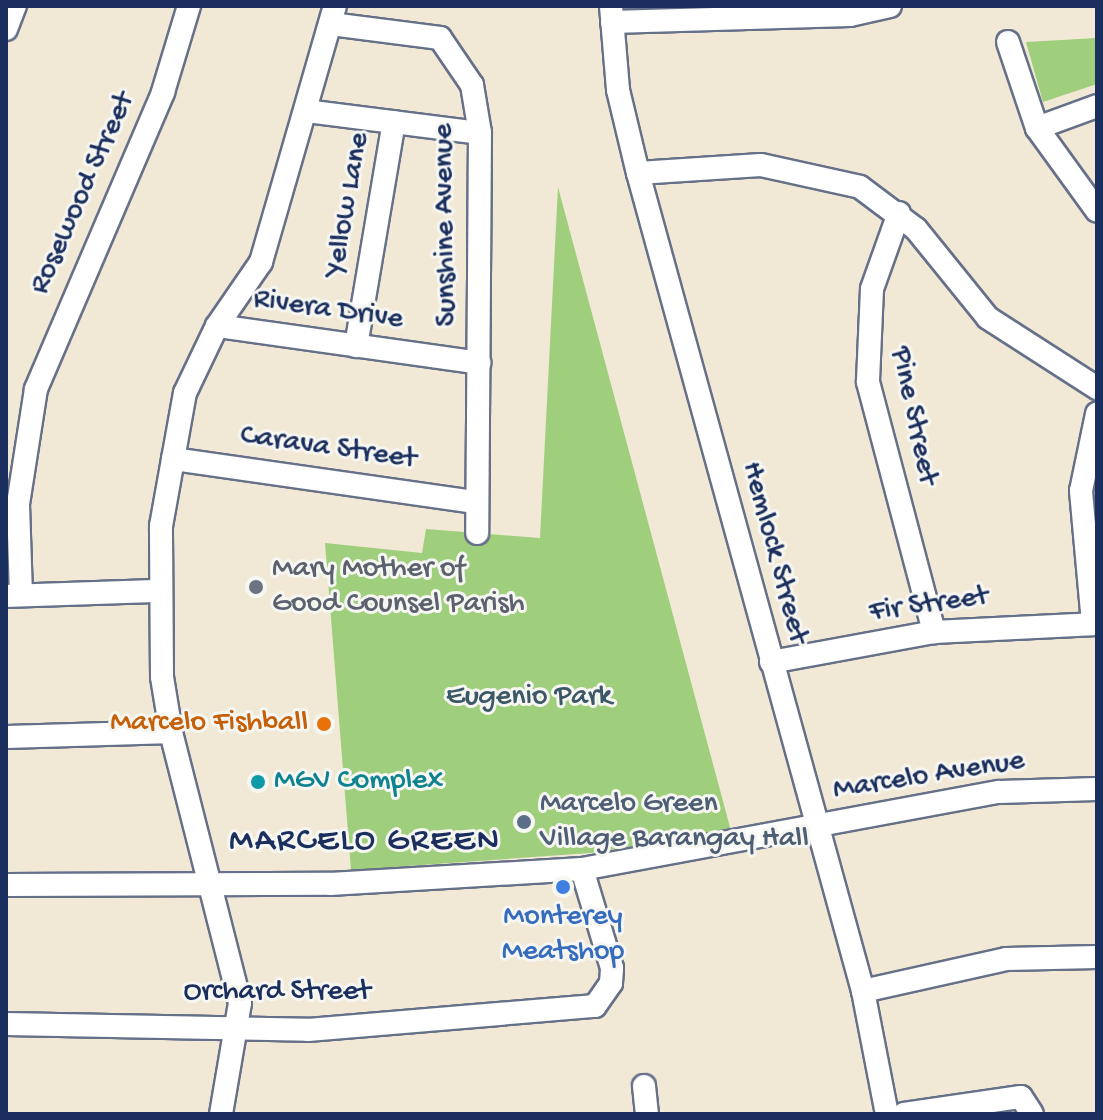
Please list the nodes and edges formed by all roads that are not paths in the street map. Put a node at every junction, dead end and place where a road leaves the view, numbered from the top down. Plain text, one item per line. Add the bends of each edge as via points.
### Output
1 (15, 6) edge
2 (189, 6) edge
3 (890, 6) edge
4 (750, 13) edge
5 (611, 14) edge
6 (333, 15) edge
7 (6, 29) edge
8 (1008, 42) dead end
9 (1097, 106) edge
10 (306, 111) junction
11 (394, 122) junction
12 (1037, 128) junction
13 (480, 133) junction
14 (638, 173) junction
15 (1097, 211) edge
16 (899, 213) junction
17 (217, 326) junction
18 (356, 346) junction
19 (479, 363) junction
20 (1097, 388) edge
21 (1097, 414) edge
22 (173, 459) junction
23 (475, 502) junction
24 (477, 533) dead end
25 (159, 591) junction
26 (14, 596) edge
27 (1095, 623) edge
28 (934, 632) junction
29 (771, 662) junction
30 (171, 732) junction
31 (6, 737) edge
32 (1097, 789) edge
33 (817, 825) junction
34 (582, 869) junction
35 (212, 882) junction
36 (6, 885) edge
37 (1097, 957) edge
38 (863, 991) junction
39 (6, 1024) edge
40 (238, 1025) junction
41 (644, 1086) dead end
42 (1030, 1107) edge
43 (221, 1114) edge
44 (647, 1114) edge
45 (887, 1114) edge
46 (904, 1114) edge

1 - 7 street
2 - 26 street, Rosewood Street via 163,92 36,389 18,504
3 - 4 street
4 - 5 street
5 - 14 street, Hemlock Street via 618,90
6 - 10 street
6 - 13 street, Sunshine Avenue via 440,38 462,62
8 - 12 street
9 - 12 street
10 - 11 street
10 - 17 street via 261,262
11 - 13 street
11 - 18 street, Yellow Lane
12 - 15 street
13 - 19 street, Sunshine Avenue
14 - 16 street via 802,169 860,187
14 - 29 street, Hemlock Street
16 - 20 street via 988,318
16 - 28 street, Pine Street via 872,289 868,382
17 - 18 street, Rivera Drive
17 - 22 street via 185,393
18 - 19 street, Rivera Drive
19 - 23 street, Sunshine Avenue
21 - 27 street via 1081,491
22 - 23 street, Carava Street
22 - 25 street
23 - 24 street, Sunshine Avenue
25 - 26 street
25 - 30 street
27 - 28 street, Fir Street
28 - 29 street, Fir Street
29 - 33 street, Hemlock Street
30 - 31 street
30 - 35 street
32 - 33 street, Marcelo Avenue via 999,792
33 - 34 street, Marcelo Avenue
33 - 38 street, Hemlock Street
34 - 35 street, Marcelo Avenue
34 - 40 street, Orchard Street via 612,968 611,983 595,1006 308,1030
35 - 36 street, Marcelo Avenue
35 - 40 street
37 - 38 street via 1006,959
38 - 45 street, Hemlock Street
39 - 40 street, Orchard Street
40 - 43 street
41 - 44 street
42 - 46 street

